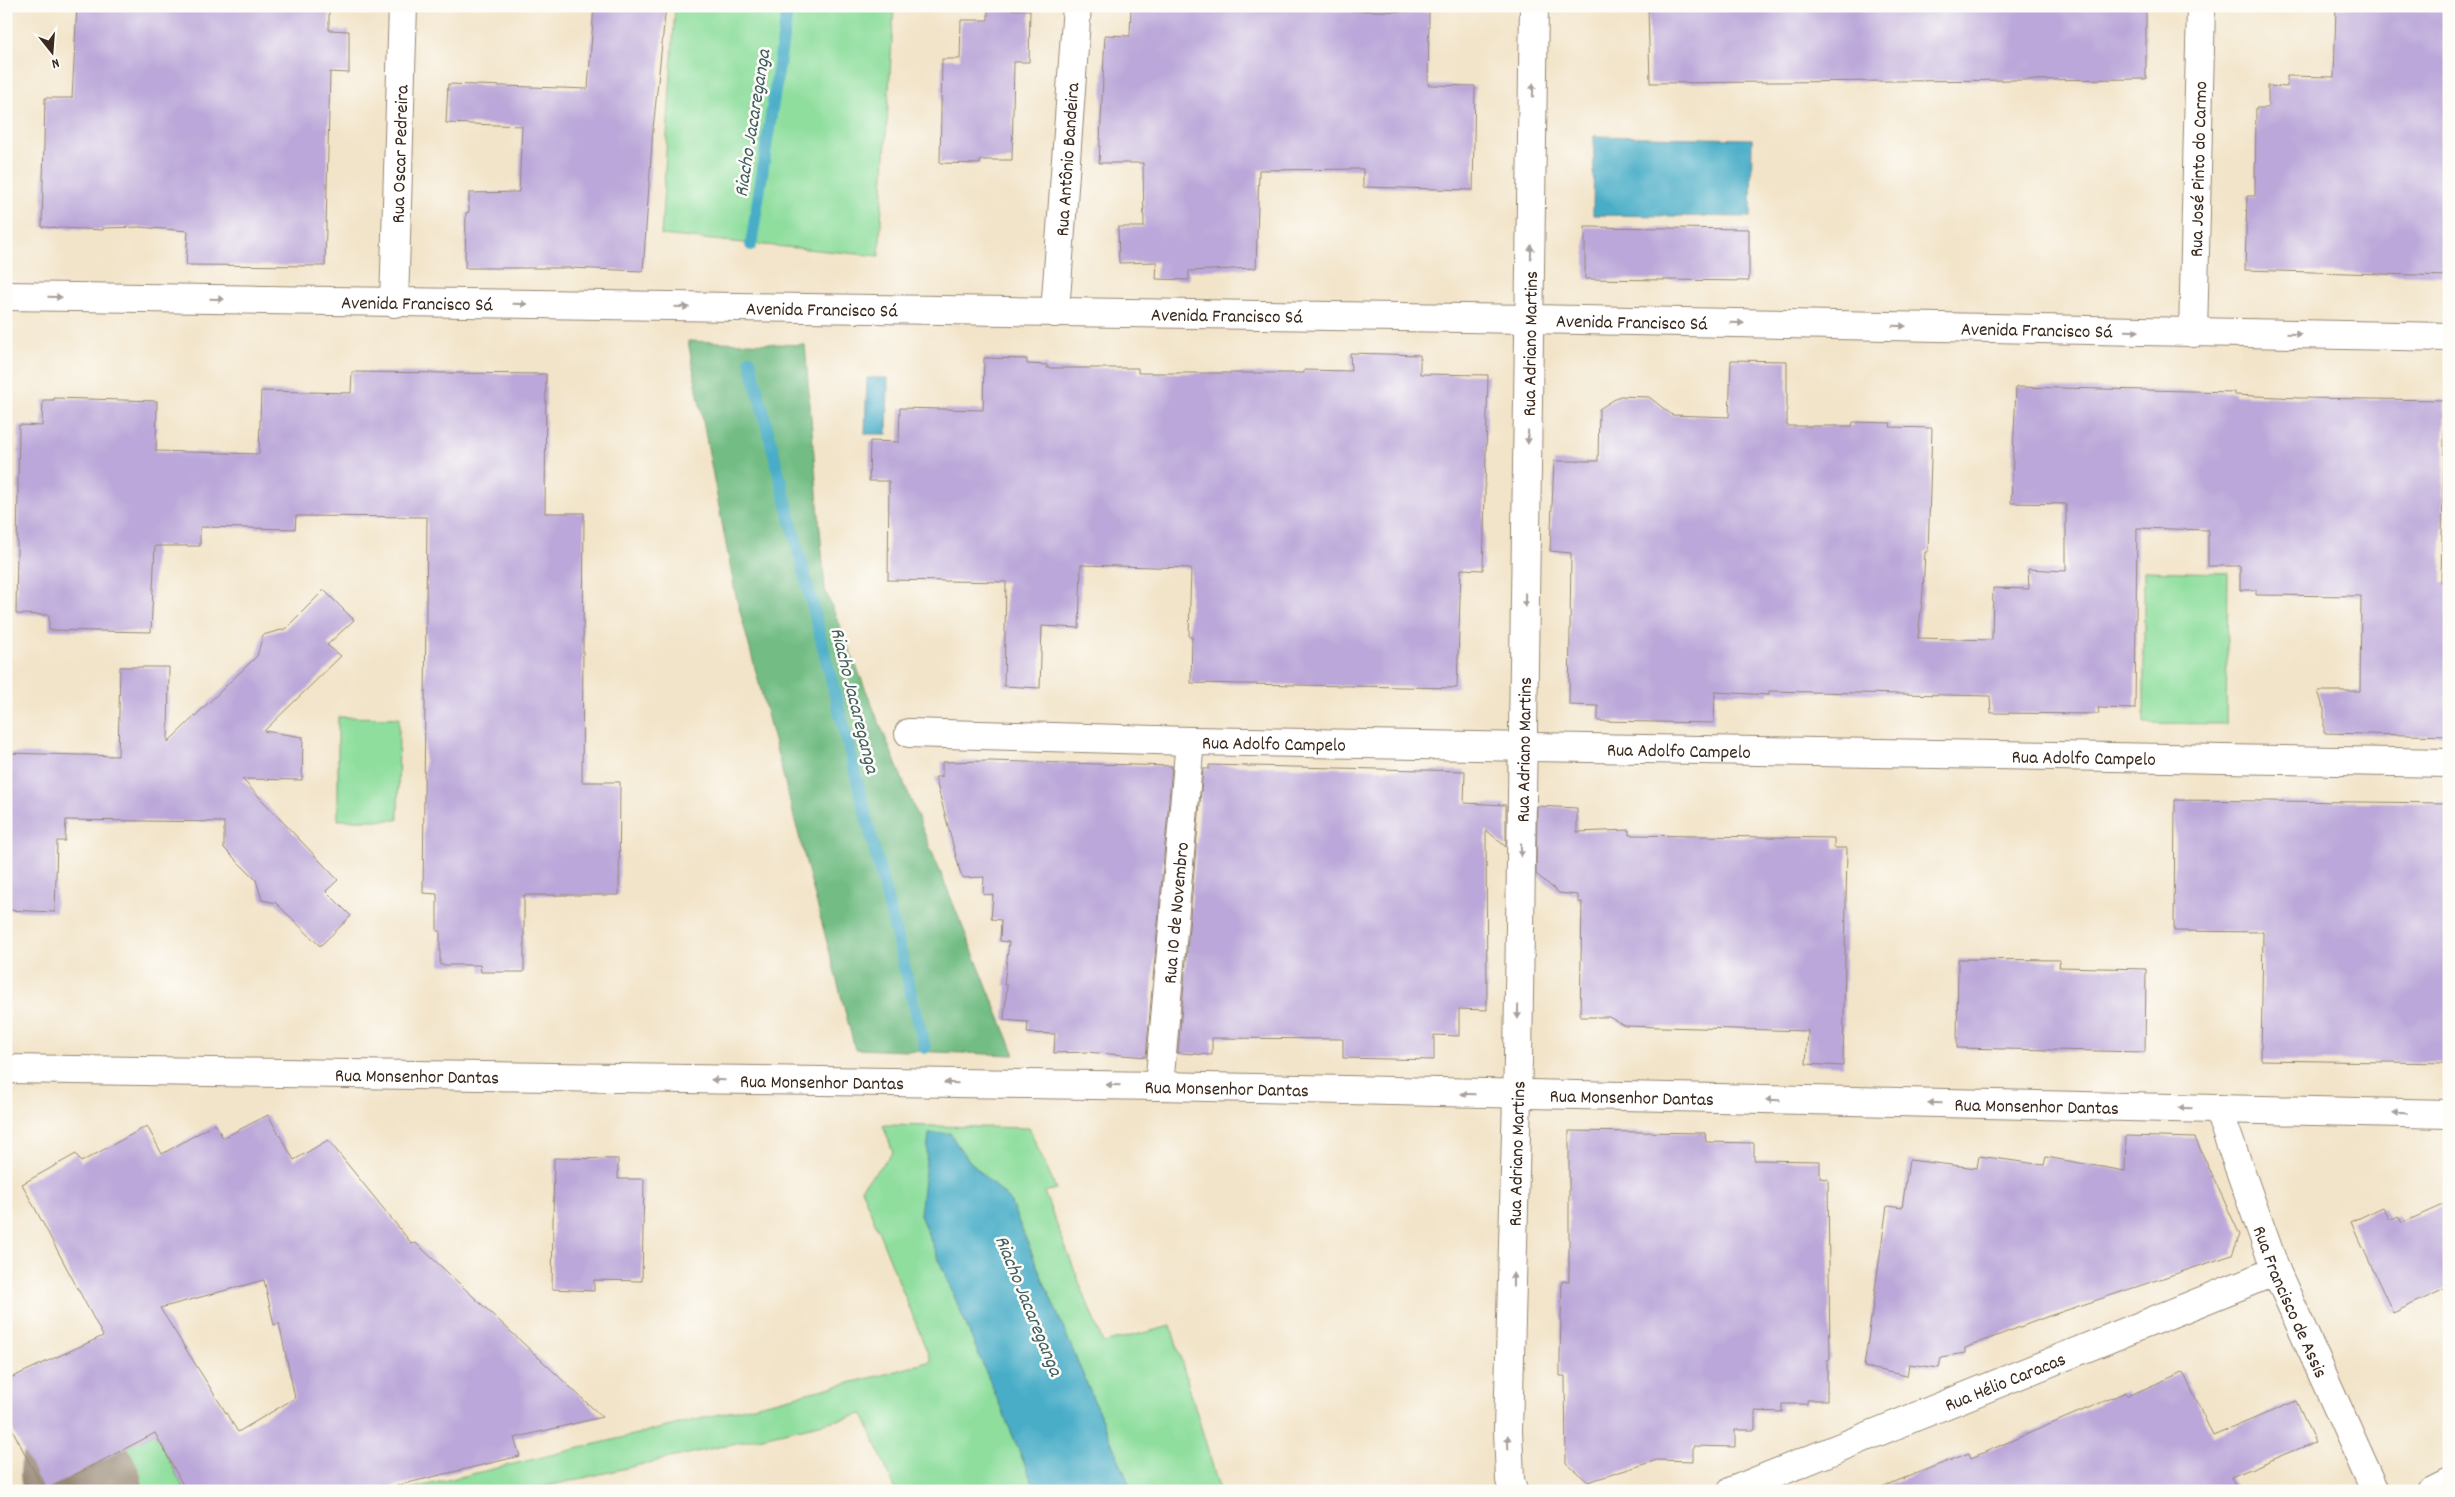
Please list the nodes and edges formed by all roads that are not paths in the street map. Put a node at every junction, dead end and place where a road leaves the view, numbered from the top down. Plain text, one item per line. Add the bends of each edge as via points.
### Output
1 (403, 6) edge
2 (1077, 6) edge
3 (1534, 6) edge
4 (2201, 6) edge
5 (6, 296) edge
6 (394, 302) junction
7 (1055, 313) junction
8 (1530, 319) junction
9 (2193, 333) junction
10 (2449, 337) edge
11 (909, 733) dead end
12 (1190, 741) junction
13 (1522, 745) junction
14 (2449, 763) edge
15 (6, 1069) edge
16 (1159, 1086) junction
17 (1517, 1095) junction
18 (2218, 1108) junction
19 (2449, 1114) edge
20 (2276, 1271) junction
21 (2449, 1482) edge
22 (1513, 1491) edge
23 (1732, 1491) edge
24 (2375, 1491) edge
25 (2431, 1491) edge

1 - 6 street, Rua Oscar Pedreira
2 - 7 street, Rua Antônio Bandeira
8 -> 3 street, Rua Adriano Martins
4 - 9 street, Rua José Pinto do Carmo
5 -> 6 street, Avenida Francisco Sá
6 -> 7 street, Avenida Francisco Sá
7 - 8 street, Avenida Francisco Sá
8 -> 9 street, Avenida Francisco Sá
8 -> 13 street, Rua Adriano Martins
9 -> 10 street, Avenida Francisco Sá
11 - 12 street, Rua Adolfo Campelo
12 - 13 street, Rua Adolfo Campelo
12 - 16 street, Rua 10 de Novembro
13 - 14 street, Rua Adolfo Campelo
13 -> 17 street, Rua Adriano Martins
16 -> 15 street, Rua Monsenhor Dantas
17 -> 16 street, Rua Monsenhor Dantas
18 -> 17 street, Rua Monsenhor Dantas
22 -> 17 street, Rua Adriano Martins via 1508,1430
19 -> 18 street, Rua Monsenhor Dantas
18 - 20 street, Rua Francisco de Assis
20 - 23 street, Rua Hélio Caracas
20 - 24 street, Rua Francisco de Assis
21 - 25 street

